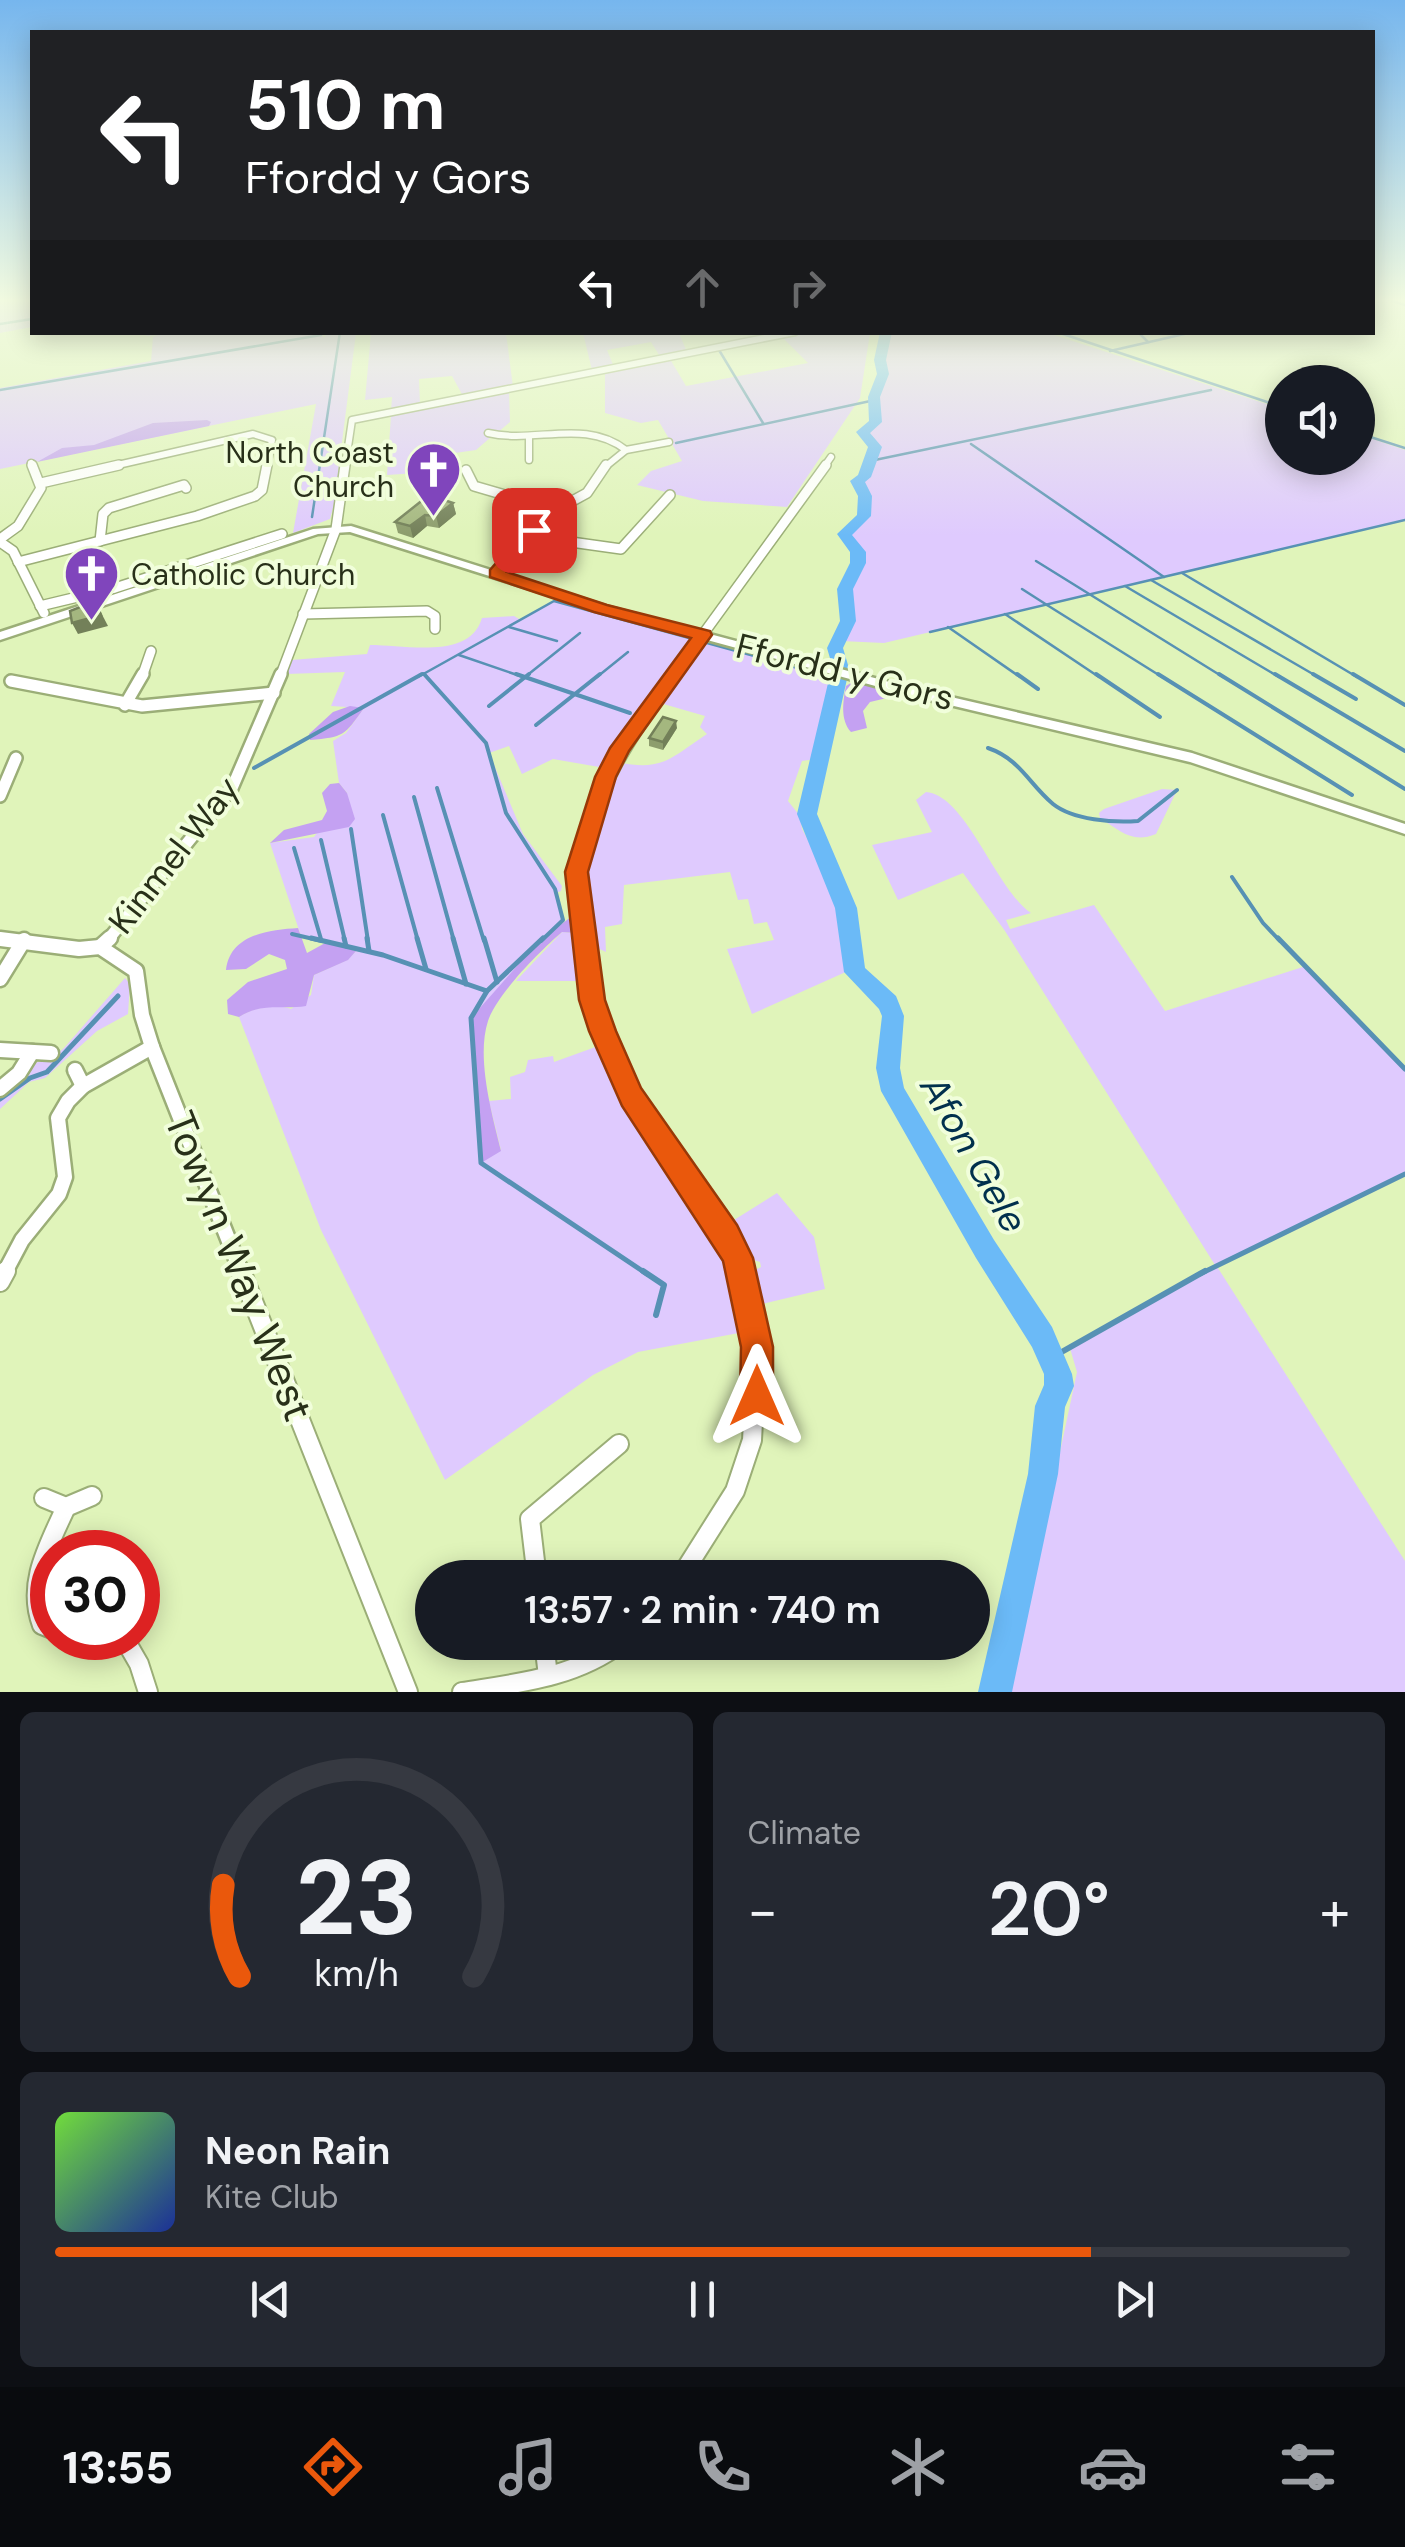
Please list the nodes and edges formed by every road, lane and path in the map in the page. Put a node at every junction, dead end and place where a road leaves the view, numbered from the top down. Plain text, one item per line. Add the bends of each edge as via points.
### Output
1 (564, 378) edge
2 (488, 433) dead end
3 (529, 437) junction
4 (669, 442) dead end
5 (626, 450) junction
6 (518, 455) dead end
7 (831, 456) dead end
8 (31, 463) dead end
9 (471, 474) dead end
10 (41, 483) junction
11 (186, 488) dead end
12 (668, 501) dead end
13 (556, 510) junction
14 (336, 528) junction
15 (534, 530) junction
16 (282, 534) dead end
17 (0, 541) edge
18 (100, 541) junction
19 (18, 562) junction
20 (496, 574) junction
21 (40, 606) junction
22 (304, 614) junction
23 (47, 620) junction
24 (435, 629) dead end
25 (703, 635) junction
26 (0, 636) edge
27 (134, 659) dead end
28 (10, 678) edge
29 (274, 693) junction
30 (125, 705) junction
31 (16, 758) dead end
32 (5, 771) edge
33 (0, 796) edge
34 (1405, 828) edge
35 (0, 940) edge
36 (24, 940) junction
37 (100, 946) junction
38 (0, 979) edge
39 (152, 1047) junction
40 (0, 1050) edge
41 (32, 1052) junction
42 (51, 1053) dead end
43 (75, 1070) dead end
44 (83, 1086) junction
45 (0, 1089) edge
46 (0, 1282) edge
47 (619, 1444) dead end
48 (92, 1496) dead end
49 (44, 1498) dead end
50 (66, 1507) junction
51 (57, 1530) edge
52 (535, 1560) edge
53 (691, 1560) edge
54 (138, 1660) edge
55 (546, 1660) edge
56 (594, 1660) edge
57 (548, 1676) junction
58 (148, 1692) edge
59 (408, 1692) edge
60 (462, 1692) edge

1 - 14 street, Kinmel Way via 352,420
2 - 3 street
3 - 5 street via 601,432
3 - 6 street via 529,457
4 - 5 street
5 - 13 street via 606,463 586,493
7 - 25 street
8 - 10 street
9 - 13 street via 474,486
10 - 17 street via 18,526
10 - 18 street via 269,433 262,490 255,496
11 - 18 street via 108,508
12 - 15 street via 617,553
13 - 15 street
14 - 20 street, Ffordd y Gors
14 - 22 street, Kinmel Way
14 - 23 street, Ffordd y Gors
15 - 20 street
16 - 21 street
17 - 19 street
18 - 19 street
19 - 21 street
20 - 25 street, Ffordd y Gors
21 - 23 street
22 - 24 street via 427,611
22 - 29 street, Kinmel Way
23 - 26 street, Ffordd y Gors
25 - 34 street, Ffordd y Gors via 1192,758
25 - 53 street via 620,748 577,872 592,1000 614,1063 726,1236 757,1347 752,1440 735,1490
27 - 30 street via 149,655
28 - 30 street
29 - 30 street
29 - 37 street, Kinmel Way via 232,788
31 - 32 street
32 - 33 street
35 - 36 street
36 - 37 street
36 - 38 street
37 - 39 street, Towyn Way West via 136,971
39 - 44 street
39 - 59 street, Towyn Way West
40 - 41 street
41 - 42 street
41 - 45 street
43 - 44 street
44 - 46 street via 58,1118 65,1177 59,1194 22,1240
47 - 52 street via 530,1519
48 - 50 street
49 - 50 street
50 - 51 street
54 - 58 street
55 - 57 street
56 - 57 street
57 - 60 street

